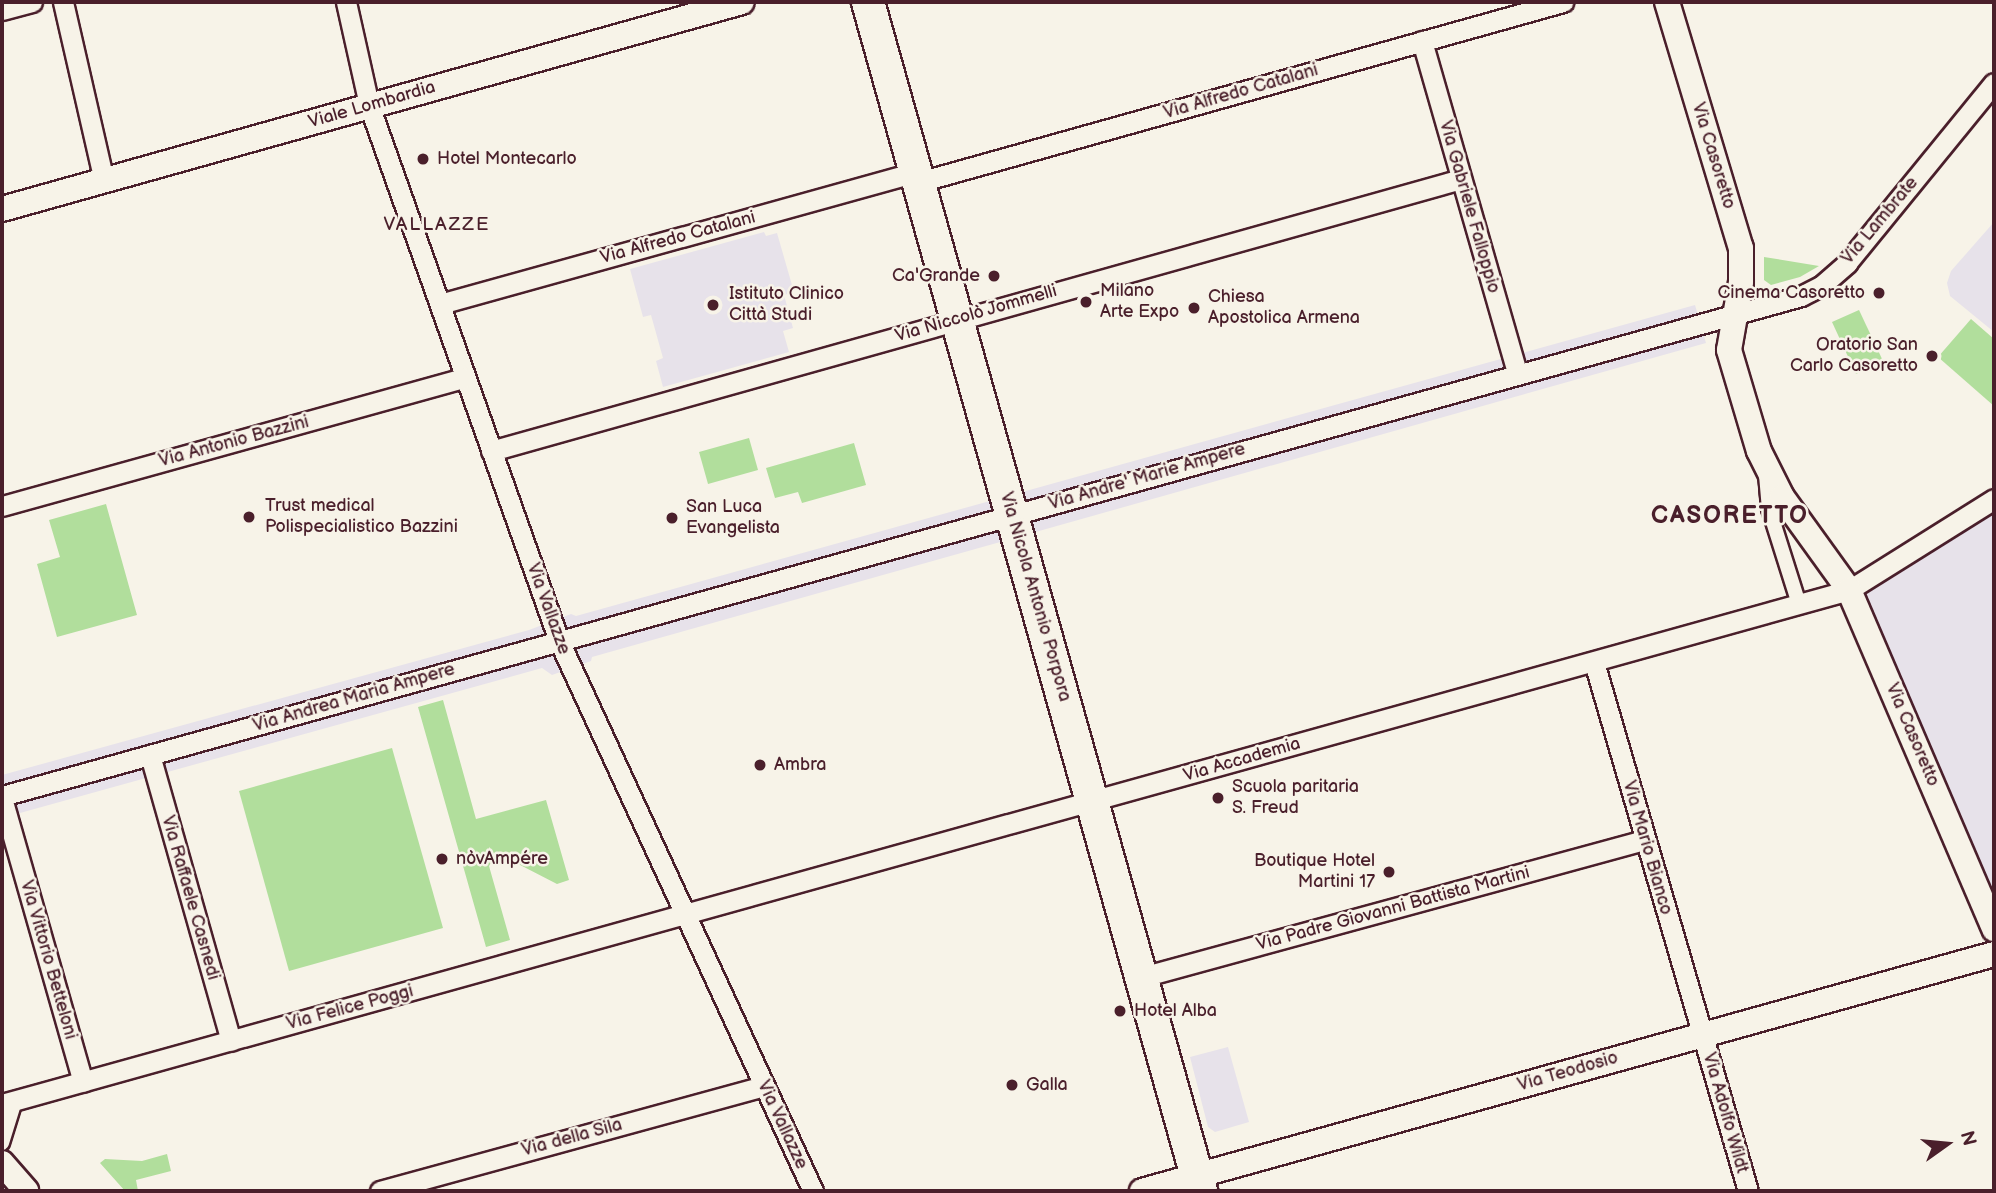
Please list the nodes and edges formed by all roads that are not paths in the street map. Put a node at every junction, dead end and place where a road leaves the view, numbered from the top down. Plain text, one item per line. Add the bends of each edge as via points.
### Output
1 (32, 2) edge
2 (63, 2) edge
3 (346, 2) edge
4 (742, 2) edge
5 (869, 2) edge
6 (1563, 2) edge
7 (1667, 2) edge
8 (2, 10) edge
9 (1422, 41) junction
10 (1994, 83) edge
11 (369, 105) junction
12 (917, 177) junction
13 (1461, 179) junction
14 (104, 181) junction
15 (2, 209) edge
16 (439, 304) junction
17 (1735, 312) junction
18 (957, 319) junction
19 (1517, 373) junction
20 (465, 378) junction
21 (491, 451) junction
22 (1767, 470) junction
23 (1994, 499) edge
24 (2, 506) edge
25 (1012, 515) junction
26 (1849, 590) junction
27 (1799, 604) junction
28 (559, 641) junction
29 (1594, 662) junction
30 (150, 755) junction
31 (2, 797) edge
32 (1092, 802) junction
33 (1644, 839) junction
34 (685, 916) junction
35 (1994, 929) edge
36 (1994, 954) edge
37 (1142, 977) junction
38 (1702, 1034) junction
39 (231, 1041) junction
40 (83, 1082) junction
41 (763, 1086) junction
42 (9, 1103) edge
43 (2, 1143) edge
44 (2, 1163) edge
45 (1199, 1184) edge
46 (26, 1191) edge
47 (380, 1191) edge
48 (813, 1191) edge
49 (1142, 1191) edge
50 (1748, 1191) edge

1 - 8 street
2 - 14 street
3 - 11 street, Via Vallazze
4 - 11 street, Viale Lombardia
5 - 12 main road, Via Nicola Antonio Porpora
6 - 9 street, Via Alfredo Catalani
7 - 17 street, Via Casoretto via 1741,248
9 - 12 street, Via Alfredo Catalani
9 - 13 street, Via Gabriele Falloppio
10 - 17 street, Via Lambrate via 1833,276 1801,296
11 - 14 street, Viale Lombardia
11 - 16 street, Via Vallazze
12 - 16 street, Via Alfredo Catalani
12 - 18 main road, Via Nicola Antonio Porpora
13 - 18 street, Via Niccolò Jommelli
13 - 19 street, Via Gabriele Falloppio
14 - 15 street, Viale Lombardia
16 - 20 street, Via Vallazze
17 - 19 street, Via Andre' Marie Ampere
17 - 22 street, Via Casoretto via 1730,359
18 - 21 street, Via Niccolò Jommelli
18 - 25 main road, Via Nicola Antonio Porpora
19 - 25 street, Via Andre' Marie Ampere
20 - 21 street, Via Vallazze
20 - 24 street, Via Antonio Bazzini
21 - 28 street, Via Vallazze
22 - 26 street, Via Casoretto
22 - 27 street via 1769,509
23 - 26 street
25 - 28 street, Via Andre' Marie Ampere
25 - 32 main road, Via Nicola Antonio Porpora
26 - 27 street
26 - 35 street, Via Casoretto
27 - 29 street, Via Accademia
28 - 30 street, Via Andrea Maria Ampere
28 - 34 street, Via Vallazze
29 - 32 street, Via Accademia
29 - 33 street, Via Mario Bianco
30 - 31 street
30 - 39 street, Via Raffaele Casnedi
31 - 40 street, Via Vittorio Betteloni
32 - 34 street, Via Accademia
32 - 37 main road, Via Nicola Antonio Porpora
33 - 37 street, Via Padre Giovanni Battista Martini
33 - 38 street, Via Mario Bianco
34 - 39 street, Via Felice Poggi
34 - 41 street, Via Vallazze
36 - 38 street, Via Teodosio
37 - 45 main road, Via Nicola Antonio Porpora
38 - 45 street, Via Teodosio
38 - 50 street, Via Adolfo Wildt
39 - 40 street, Via Felice Poggi
40 - 42 street, Via Felice Poggi
41 - 47 street, Via della Sila
41 - 48 street, Via Vallazze
42 - 43 street, Via Felice Poggi
44 - 46 street
45 - 49 street, Via Teodosio

